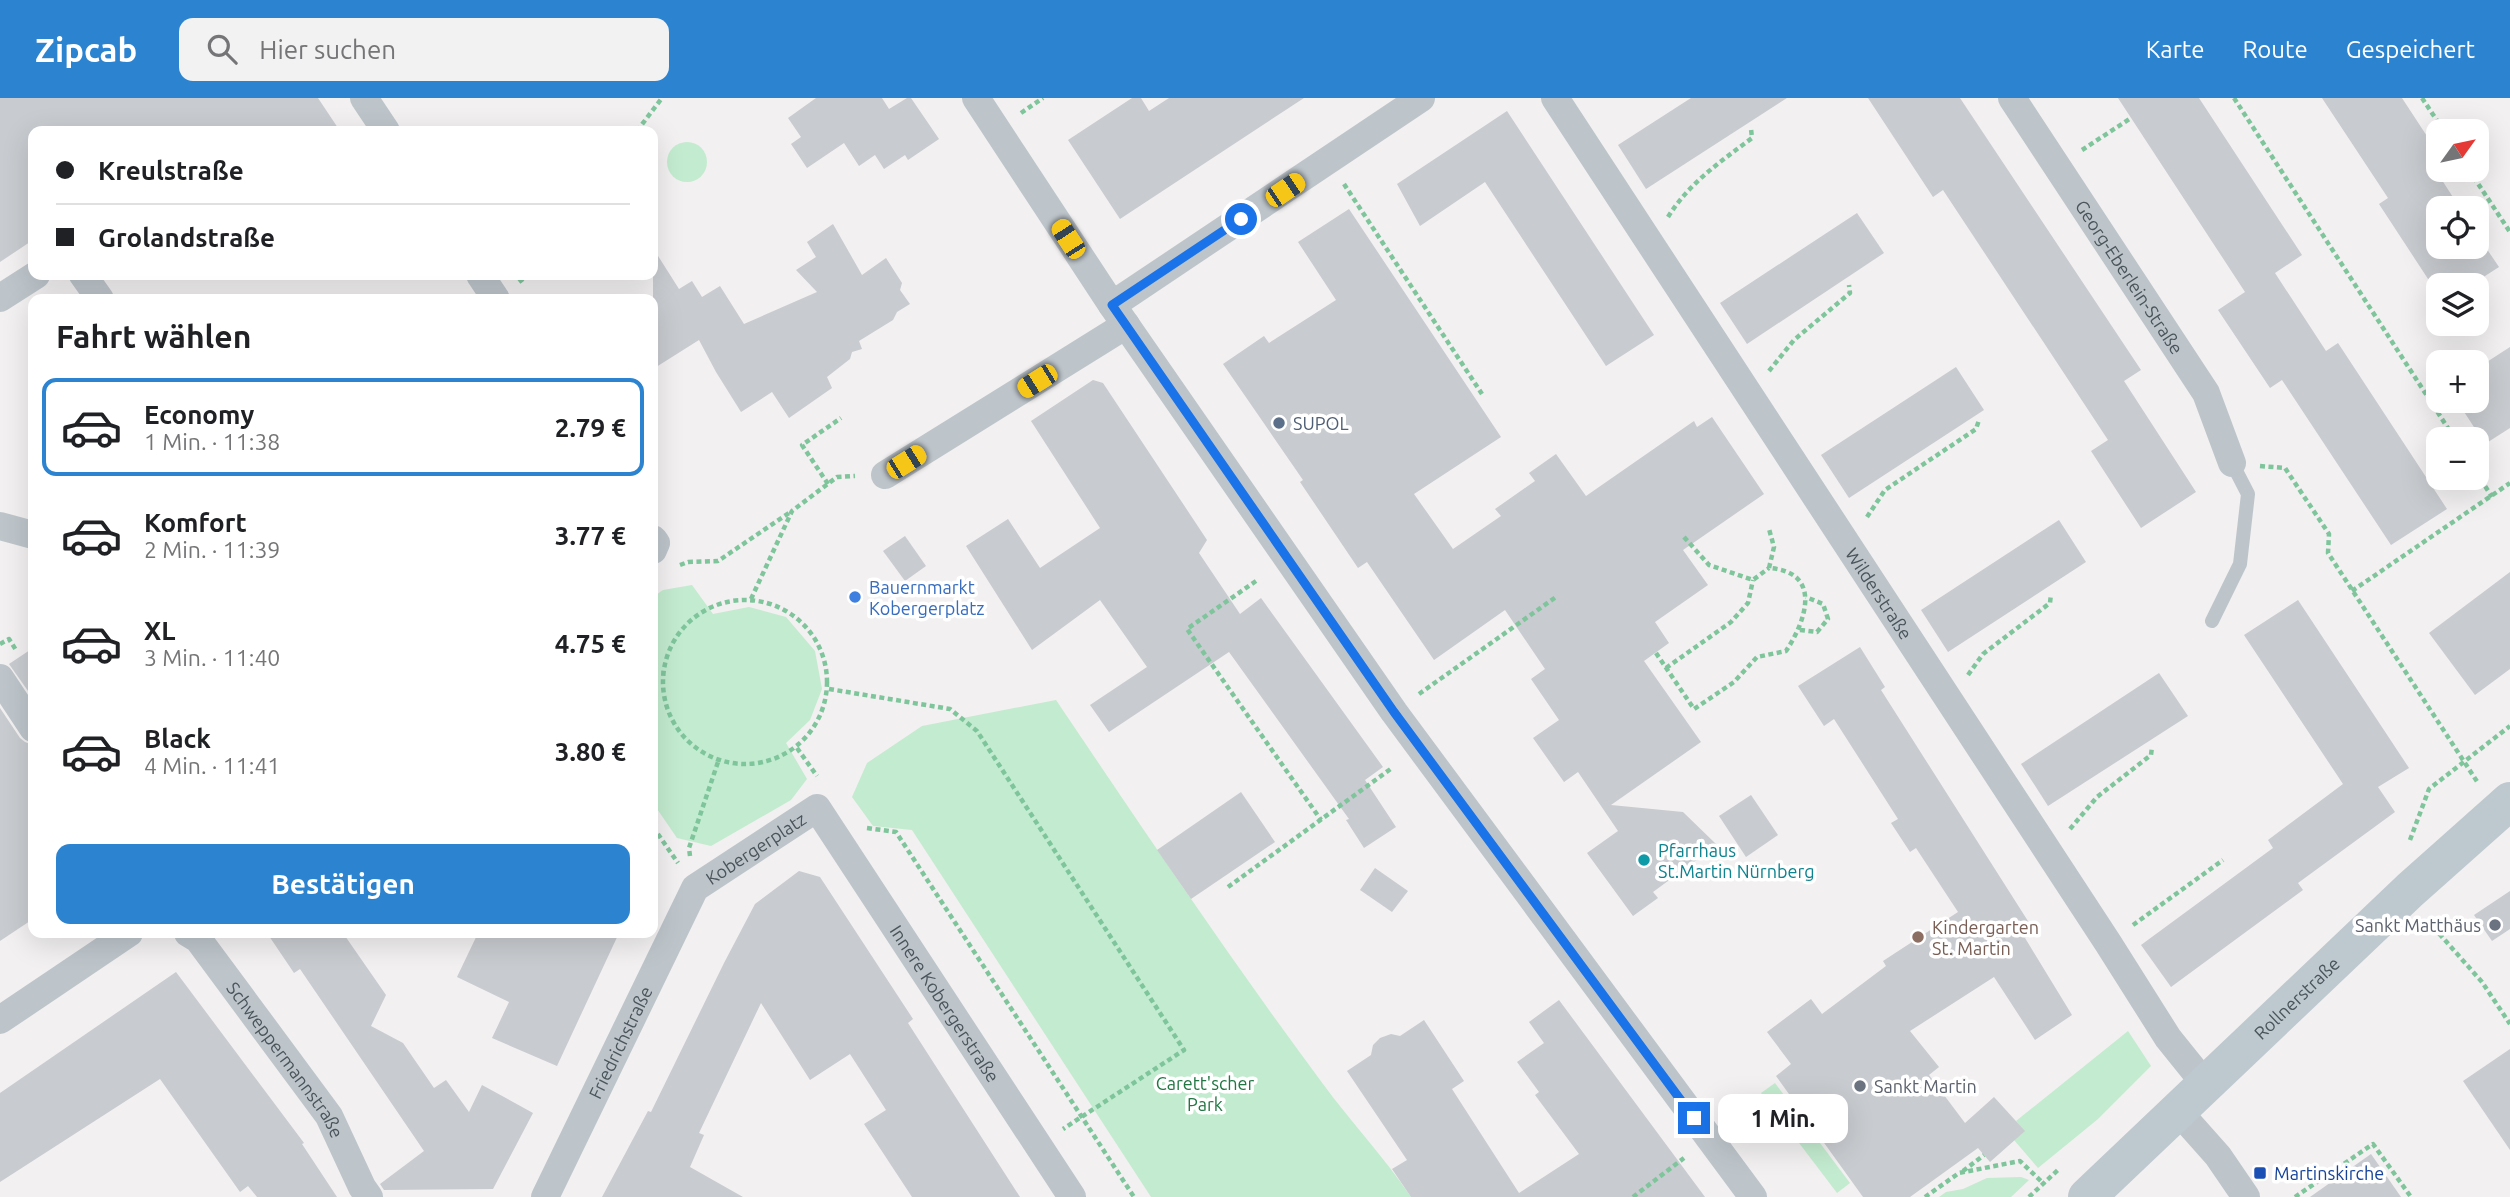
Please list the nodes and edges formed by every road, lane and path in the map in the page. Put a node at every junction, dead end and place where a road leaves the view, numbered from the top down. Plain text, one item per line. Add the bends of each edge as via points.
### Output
1 (364, 98) edge
2 (662, 98) edge
3 (976, 98) edge
4 (1421, 98) edge
5 (1555, 98) edge
6 (2012, 98) edge
7 (2234, 98) edge
8 (2421, 98) edge
9 (2131, 118) dead end
10 (2436, 119) edge
11 (383, 126) edge
12 (641, 126) edge
13 (1751, 129) dead end
14 (1328, 161) junction
15 (2058, 166) junction
16 (2477, 182) edge
17 (2510, 232) edge
18 (1652, 245) junction
19 (28, 280) edge
20 (1849, 285) dead end
21 (0, 298) edge
22 (1119, 315) junction
23 (1482, 394) dead end
24 (1751, 398) junction
25 (841, 418) dead end
26 (1979, 420) dead end
27 (2447, 427) edge
28 (2232, 463) junction
29 (884, 475) joint
30 (828, 484) junction
31 (2510, 484) edge
32 (2488, 490) edge
33 (2492, 497) junction
34 (792, 511) junction
35 (0, 526) edge
36 (1769, 529) dead end
37 (28, 534) edge
38 (1684, 537) dead end
39 (1850, 548) junction
40 (677, 566) dead end
41 (1769, 568) junction
42 (1753, 580) junction
43 (1256, 581) dead end
44 (2352, 590) junction
45 (2051, 594) dead end
46 (1556, 597) dead end
47 (1806, 597) junction
48 (751, 598) junction
49 (2212, 621) dead end
50 (1800, 630) junction
51 (1656, 653) dead end
52 (1666, 668) junction
53 (658, 673) edge
54 (662, 673) junction
55 (0, 678) edge
56 (1435, 682) dead end
57 (829, 689) junction
58 (1950, 701) junction
59 (28, 720) edge
60 (2510, 726) edge
61 (2152, 747) dead end
62 (2463, 761) junction
63 (718, 762) junction
64 (1392, 768) dead end
65 (2504, 806) edge
66 (817, 808) joint
67 (1321, 820) junction
68 (863, 827) dead end
69 (658, 834) edge
70 (2408, 846) dead end
71 (2050, 855) junction
72 (2224, 860) dead end
73 (1228, 887) dead end
74 (695, 888) junction
75 (2410, 890) junction
76 (123, 938) edge
77 (196, 938) edge
78 (2108, 943) junction
79 (0, 1020) edge
80 (2510, 1024) edge
81 (2205, 1084) junction
82 (2178, 1111) junction
83 (1082, 1116) junction
84 (1038, 1144) junction
85 (1984, 1155) dead end
86 (1684, 1158) dead end
87 (2063, 1165) dead end
88 (1959, 1173) junction
89 (2044, 1184) junction
90 (369, 1197) edge
91 (545, 1197) edge
92 (1072, 1197) edge
93 (1134, 1197) edge
94 (1633, 1197) edge
95 (1753, 1197) edge
96 (1925, 1197) edge
97 (2029, 1197) edge
98 (2087, 1197) edge
99 (2246, 1197) edge
100 (2295, 1197) edge
101 (2411, 1197) edge

1 - 11 street
2 - 12 path
3 - 22 street
4 - 14 street
5 - 18 street, Wilderstraße
6 - 15 street, Georg-Eberlein-Straße
7 - 27 path
8 - 10 path
9 - 15 path
13 - 18 path via 1752,138 1679,200
14 - 22 street
14 - 23 path
15 - 28 street, Georg-Eberlein-Straße via 2206,393
16 - 17 path
18 - 24 street, Wilderstraße
19 - 21 street
20 - 24 path via 1850,293 1794,340
22 - 29 street
22 - 95 street via 1394,712
24 - 39 street, Wilderstraße
25 - 30 path via 802,445
26 - 39 path via 1976,429 1885,490
28 - 44 path via 2285,468 2329,534 2328,553
28 - 49 lane via 2248,494 2240,564
29 - 30 path via 837,477
30 - 34 path
31 - 33 path
32 - 33 path
33 - 44 path
34 - 40 path via 718,561
34 - 48 path
35 - 37 street
36 - 41 path via 1774,547
38 - 42 path via 1709,565
39 - 58 street, Wilderstraße
41 - 42 path
41 - 47 path via 1783,569 1802,583
42 - 52 path via 1748,603 1731,622
43 - 67 path via 1187,629
44 - 62 path
45 - 58 path via 2050,603 1983,654
46 - 56 path
47 - 50 path
47 - 50 path via 1824,604 1828,619 1817,632
48 - 54 path via 707,608 674,638
48 - 57 path via 791,612 823,649
50 - 52 path via 1786,651 1757,657 1734,682 1694,709
51 - 52 path
53 - 54 path
54 - 63 path via 667,711 687,742
55 - 59 street
57 - 63 path via 818,725 797,748 755,765
57 - 83 path via 950,709 977,731 1184,1051
58 - 71 street, Wilderstraße
60 - 62 path
61 - 71 path via 2151,755 2097,797
62 - 65 path
62 - 70 path via 2429,789
63 - 74 path via 689,848
64 - 67 path
65 - 75 street, Rollnerstraße
66 - 74 street, Kobergerplatz
66 - 84 street, Innere Kobergerstraße
67 - 73 path
68 - 83 path via 896,832
69 - 74 path
71 - 78 street, Wilderstraße
72 - 78 path
74 - 91 street, Friedrichstraße
75 - 80 path via 2427,920 2482,982
75 - 81 street, Rollnerstraße
76 - 79 street
77 - 90 street, Schweppermannstraße via 329,1116
78 - 81 street, Wilderstraße via 2168,1038
81 - 82 street, Rollnerstraße
82 - 98 street, Rollnerstraße
82 - 99 street via 2211,1146
83 - 84 path
83 - 93 path
84 - 92 street, Innere Kobergerstraße
85 - 88 path
86 - 94 path
87 - 89 path
88 - 89 path via 2020,1161
88 - 96 path
89 - 97 path
100 - 101 path via 2373,1144

